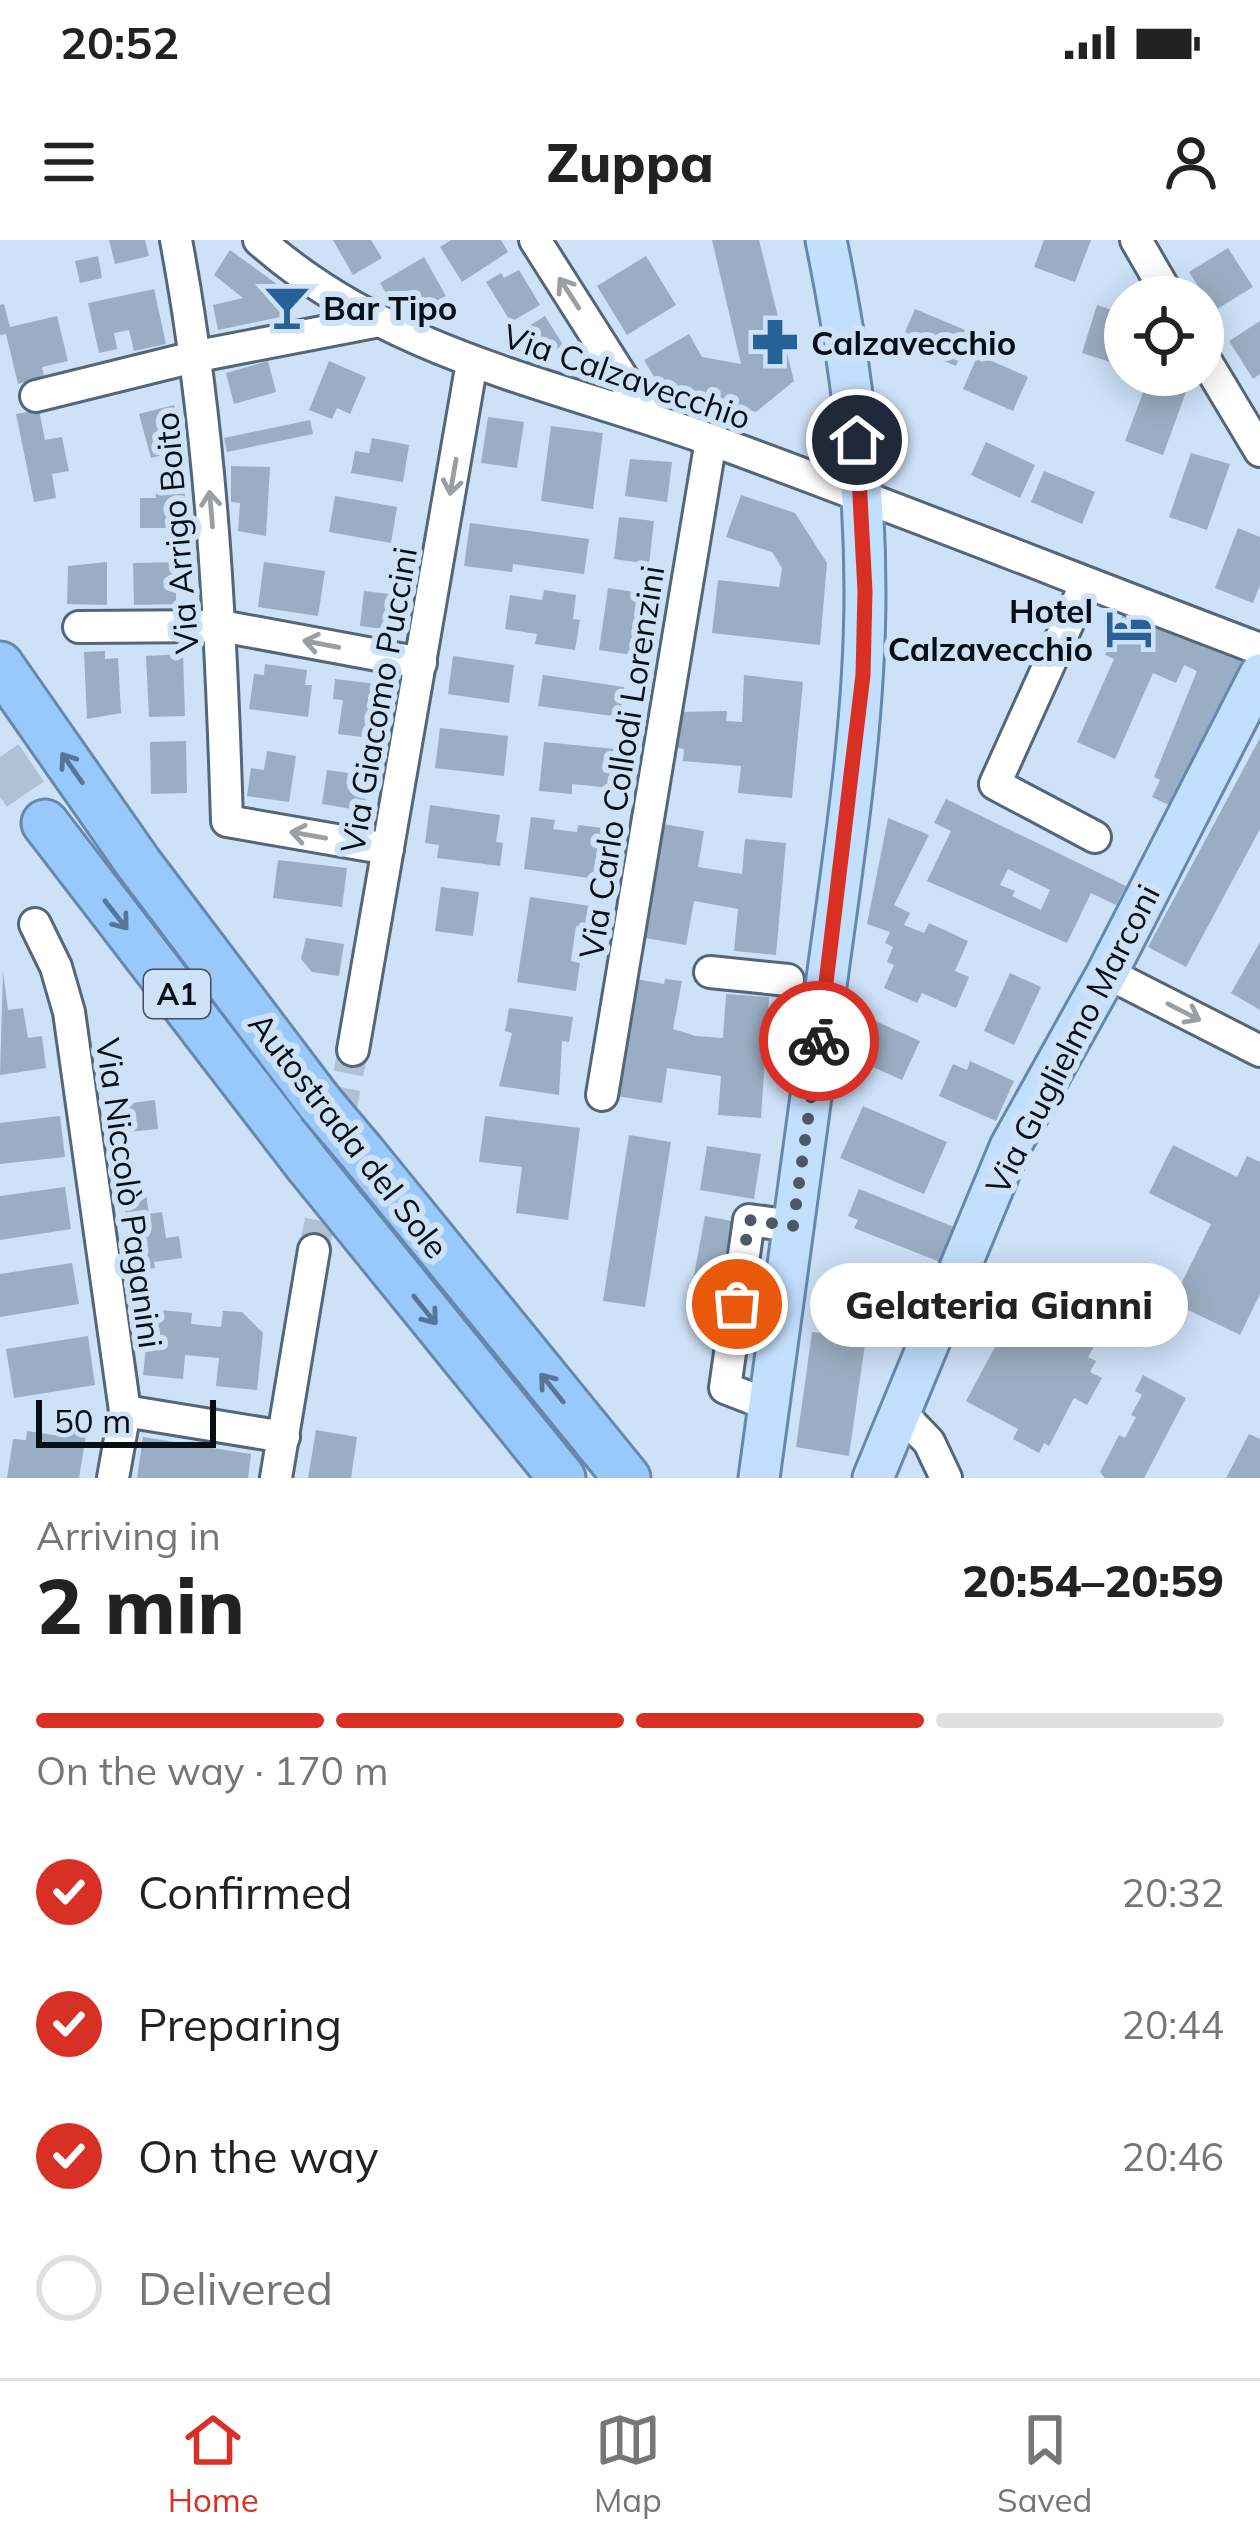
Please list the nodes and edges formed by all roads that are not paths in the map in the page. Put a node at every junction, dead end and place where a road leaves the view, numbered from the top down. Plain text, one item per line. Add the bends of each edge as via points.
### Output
1 (176, 240) edge
2 (259, 240) edge
3 (535, 240) edge
4 (826, 240) edge
5 (1136, 240) edge
6 (1157, 276) edge
7 (374, 322) junction
8 (197, 356) junction
9 (472, 362) junction
10 (1224, 391) edge
11 (36, 396) dead end
12 (648, 418) junction
13 (711, 440) junction
14 (1260, 451) edge
15 (861, 498) junction
16 (1086, 583) junction
17 (221, 626) junction
18 (79, 627) dead end
19 (1260, 649) edge
20 (421, 662) junction
21 (0, 665) edge
22 (1256, 689) edge
23 (45, 823) tunnel mouth
24 (1095, 838) dead end
25 (388, 849) junction
26 (35, 924) dead end
27 (710, 972) dead end
28 (1108, 974) junction
29 (788, 980) dead end
30 (353, 1050) tunnel mouth
31 (1260, 1051) edge
32 (602, 1095) dead end
33 (314, 1250) tunnel mouth
34 (125, 1411) junction
35 (902, 1414) junction
36 (284, 1437) junction
37 (113, 1478) edge
38 (276, 1478) edge
39 (562, 1478) edge
40 (627, 1478) edge
41 (759, 1478) edge
42 (873, 1478) edge
43 (946, 1478) edge

1 - 8 street, Via Arrigo Boito
2 - 7 street, Via Calzavecchio
12 -> 3 street
4 - 15 main road
5 - 6 street
7 - 8 street
7 - 9 street, Via Calzavecchio
8 - 11 street
17 -> 8 street, Via Arrigo Boito
9 - 12 street, Via Calzavecchio
9 -> 20 street, Via Giacomo Puccini
10 - 14 street
12 - 13 street, Via Calzavecchio
13 - 15 street, Via Calzavecchio
13 - 32 street, Via Carlo Collodi Lorenzini
15 - 16 street, Via Calzavecchio
15 - 41 main road via 863,675
16 - 19 street, Via Calzavecchio
16 - 24 street via 995,784
17 - 18 street
20 -> 17 street
25 -> 17 street, Via Arrigo Boito via 227,821
20 - 25 street, Via Giacomo Puccini
40 -> 21 highway, Autostrada del Sole / A1, bridge via 320,1102
22 - 28 main road, Via Guglielmo Marconi
23 -> 39 highway, Autostrada del Sole / A1, bridge
25 - 30 street, Via Giacomo Puccini
26 - 34 street, Via Niccolò Paganini via 68,1012
27 - 29 street
28 -> 31 street
28 - 35 main road, Via Guglielmo Marconi via 1010,1147
33 - 36 street
34 - 36 street
34 - 37 street, Via Niccolò Paganini
35 - 42 main road, Via Guglielmo Marconi
35 - 43 street via 929,1442
36 - 38 street

